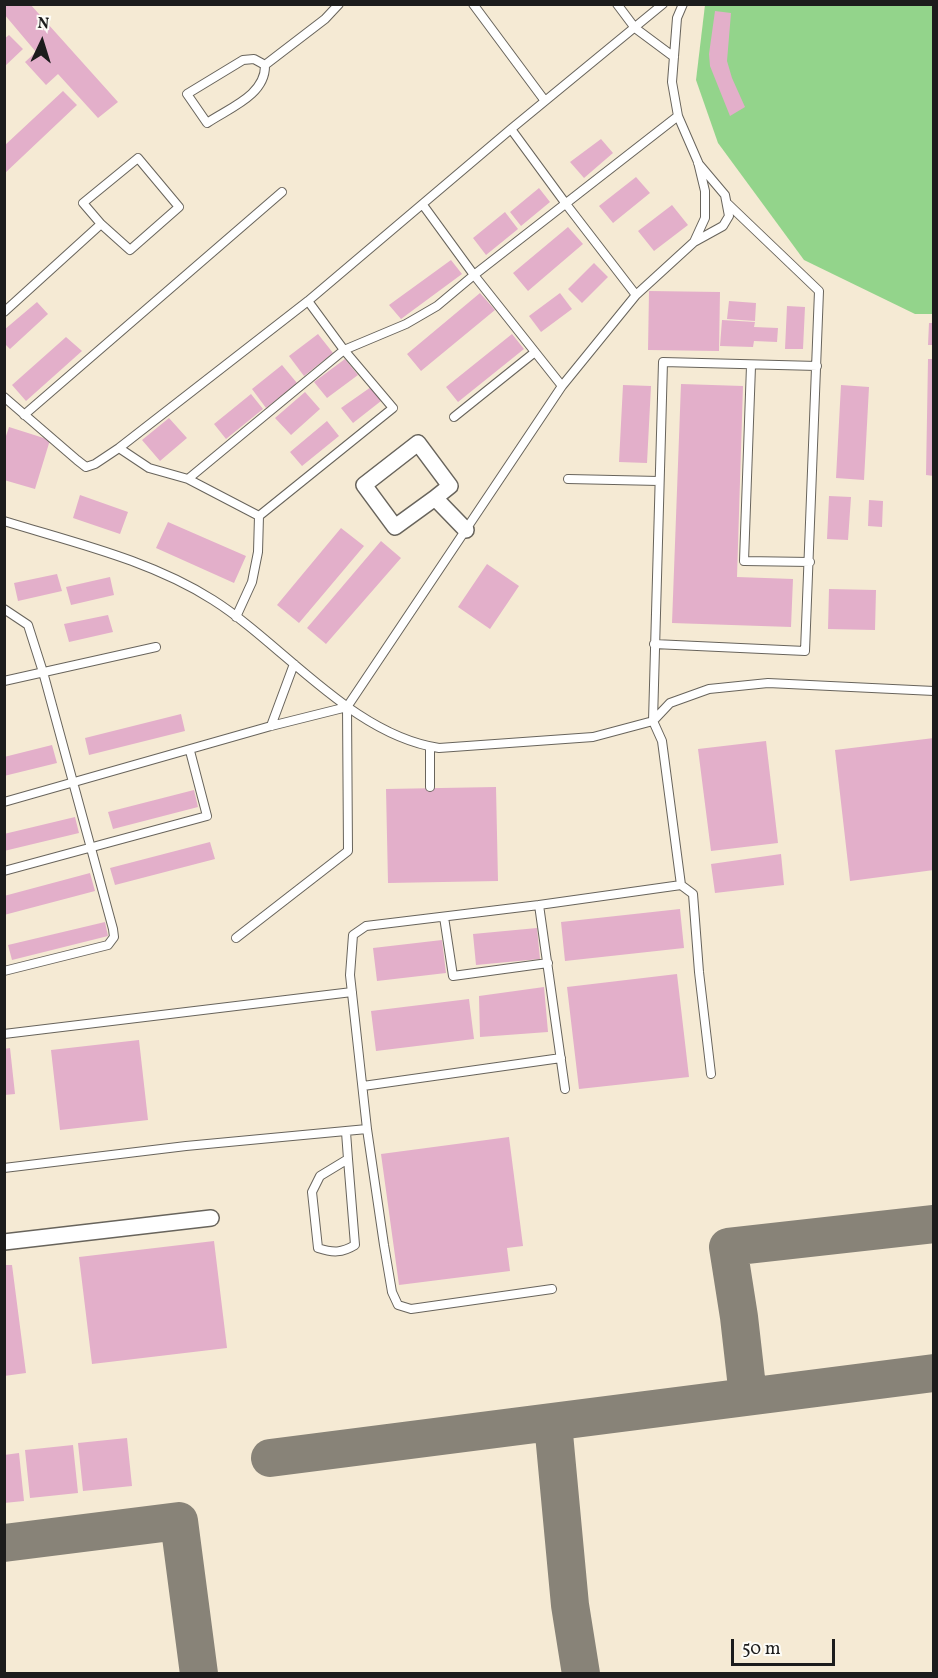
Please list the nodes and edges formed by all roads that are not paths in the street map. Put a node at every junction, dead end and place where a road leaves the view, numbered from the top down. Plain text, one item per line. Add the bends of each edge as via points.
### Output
1 (339, 4) edge
2 (473, 4) edge
3 (617, 4) edge
4 (663, 4) edge
5 (683, 4) edge
6 (635, 28) junction
7 (674, 57) junction
8 (265, 64) junction
9 (545, 101) junction
10 (678, 116) junction
11 (511, 129) junction
12 (698, 162) junction
13 (282, 192) dead end
14 (423, 204) junction
15 (566, 204) junction
16 (728, 204) junction
17 (101, 224) junction
18 (694, 242) junction
19 (474, 275) junction
20 (636, 295) junction
21 (308, 301) junction
22 (4, 312) edge
23 (344, 350) junction
24 (535, 352) junction
25 (751, 366) junction
26 (817, 366) junction
27 (562, 386) junction
28 (4, 397) edge
29 (24, 415) junction
30 (454, 417) dead end
31 (119, 448) junction
32 (188, 479) junction
33 (568, 479) dead end
34 (659, 482) junction
35 (435, 498) junction
36 (259, 516) junction
37 (4, 521) edge
38 (466, 530) junction
39 (810, 562) junction
40 (4, 609) edge
41 (236, 617) junction
42 (654, 644) junction
43 (156, 647) dead end
44 (294, 664) junction
45 (43, 672) junction
46 (4, 681) edge
47 (933, 691) edge
48 (347, 707) junction
49 (653, 721) junction
50 (271, 726) junction
51 (430, 747) junction
52 (190, 751) junction
53 (73, 784) junction
54 (430, 787) dead end
55 (4, 802) edge
56 (91, 848) junction
57 (4, 871) edge
58 (681, 885) junction
59 (539, 905) junction
60 (444, 917) junction
61 (236, 938) dead end
62 (548, 963) junction
63 (4, 971) edge
64 (352, 992) junction
65 (4, 1034) edge
66 (561, 1058) junction
67 (711, 1074) dead end
68 (363, 1086) junction
69 (565, 1089) dead end
70 (367, 1130) junction
71 (346, 1132) junction
72 (348, 1159) junction
73 (4, 1168) edge
74 (211, 1218) dead end
75 (4, 1242) edge
76 (552, 1289) dead end

1 - 8 lane via 325,20
2 - 9 lane
3 - 6 lane
4 - 6 lane
5 - 7 lane via 676,18
6 - 7 lane
6 - 9 lane
7 - 10 lane via 672,82
8 - 8 lane via 266,76 256,90 207,123 187,94 243,60 255,59
9 - 11 lane
10 - 12 lane
10 - 15 lane
11 - 14 lane
11 - 15 lane
12 - 16 lane
12 - 18 lane via 705,191 705,218
13 - 29 lane
14 - 19 lane
14 - 21 lane
15 - 19 lane
15 - 20 lane
16 - 18 lane via 729,216 723,226
16 - 26 lane via 819,291
17 - 17 lane via 84,203 138,158 179,207 130,250
17 - 22 lane
18 - 20 lane
19 - 23 lane via 437,306 406,324
19 - 24 lane
20 - 27 lane
21 - 23 lane
21 - 31 lane
23 - 32 lane
23 - 36 lane via 393,408
24 - 27 lane
24 - 30 lane
25 - 26 lane
25 - 34 lane via 663,362
25 - 39 lane via 744,561
26 - 39 lane
27 - 38 lane
28 - 29 lane
29 - 31 lane via 86,467
31 - 32 lane via 149,468
32 - 36 lane
33 - 34 lane
34 - 42 lane
35 - 35 street via 395,527 364,485 418,444 450,486
35 - 38 street
36 - 41 lane via 252,582
37 - 41 lane via 142,563
38 - 48 lane
39 - 42 lane via 805,651
40 - 45 lane via 28,625
41 - 44 lane
42 - 49 lane
43 - 45 lane
44 - 48 lane
44 - 50 lane
45 - 46 lane
45 - 53 lane
47 - 49 lane via 768,684 709,689 670,703
48 - 50 lane
48 - 51 lane via 406,741
48 - 61 lane via 348,851
49 - 51 lane via 593,737
49 - 58 lane via 662,741
50 - 52 lane
51 - 54 lane
52 - 53 lane
52 - 56 lane via 207,816
53 - 55 lane
53 - 56 lane
56 - 57 lane
56 - 63 lane via 114,937 108,945
58 - 59 lane
58 - 67 lane via 693,894
59 - 60 lane
59 - 62 lane
60 - 62 lane via 453,976
60 - 64 lane via 366,926 353,935
62 - 66 lane
64 - 65 lane
64 - 68 lane
66 - 68 lane
66 - 69 lane
68 - 70 lane
70 - 71 lane
70 - 76 lane via 392,1292 398,1305 411,1309
71 - 72 lane
71 - 73 lane
72 - 72 lane via 320,1176 312,1192 318,1248 329,1252 345,1251 355,1245
74 - 75 street

